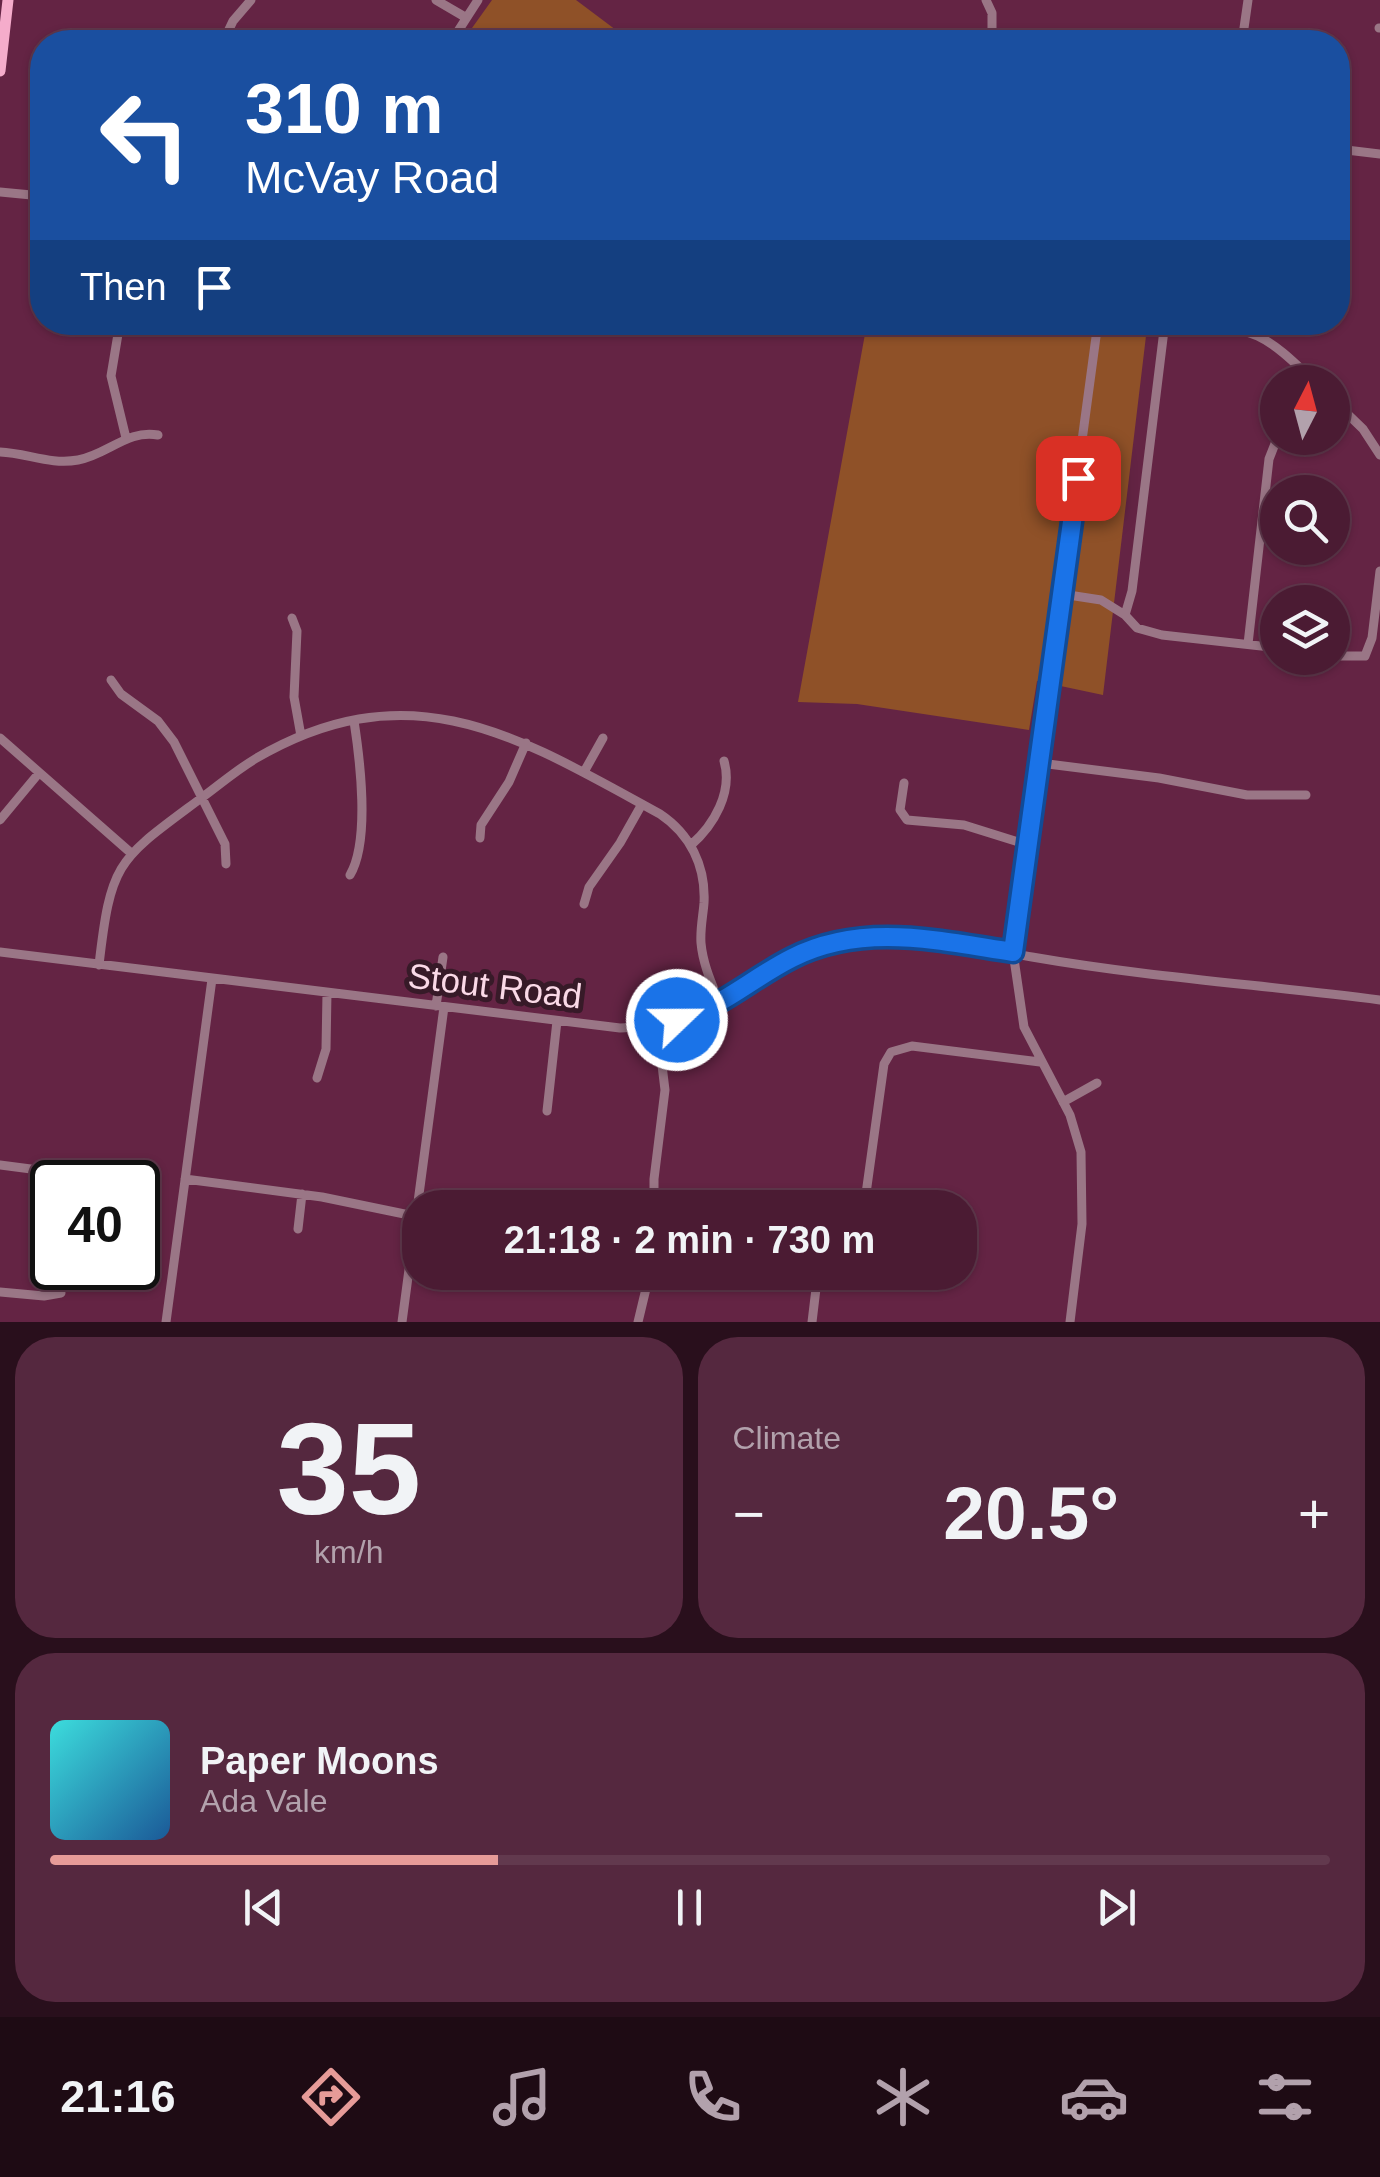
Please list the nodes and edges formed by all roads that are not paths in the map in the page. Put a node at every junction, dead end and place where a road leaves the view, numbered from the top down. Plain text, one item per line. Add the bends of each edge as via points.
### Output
1 (8, 0) edge
2 (251, 0) edge
3 (436, 0) edge
4 (478, 0) edge
5 (986, 0) edge
6 (1248, 0) edge
7 (465, 17) junction
8 (228, 30) edge
9 (457, 30) edge
10 (992, 30) edge
11 (1244, 30) edge
12 (0, 70) edge
13 (1350, 150) edge
14 (1380, 154) edge
15 (0, 192) edge
16 (30, 195) edge
17 (118, 335) edge
18 (1096, 335) edge
19 (1163, 335) edge
20 (1258, 335) edge
21 (1296, 365) edge
22 (1350, 416) edge
23 (158, 435) dead end
24 (126, 438) junction
25 (0, 452) edge
26 (1271, 455) edge
27 (1380, 456) edge
28 (1380, 570) edge
29 (1062, 594) junction
30 (1125, 615) junction
31 (292, 618) dead end
32 (1248, 644) junction
33 (1260, 646) edge
34 (1350, 656) edge
35 (111, 680) dead end
36 (354, 721) junction
37 (301, 736) junction
38 (0, 738) edge
39 (603, 738) dead end
40 (526, 742) junction
41 (724, 761) dead end
42 (1040, 763) junction
43 (584, 772) junction
44 (39, 773) junction
45 (904, 783) dead end
46 (1306, 795) dead end
47 (202, 798) junction
48 (642, 804) junction
49 (0, 820) edge
50 (480, 838) dead end
51 (691, 845) junction
52 (1028, 845) junction
53 (131, 853) junction
54 (226, 864) dead end
55 (350, 874) dead end
56 (584, 904) dead end
57 (0, 952) edge
58 (1013, 952) junction
59 (443, 957) dead end
60 (100, 964) junction
61 (212, 979) junction
62 (327, 993) junction
63 (1380, 1000) edge
64 (720, 1004) junction
65 (440, 1007) junction
66 (557, 1022) junction
67 (657, 1024) junction
68 (1040, 1062) junction
69 (317, 1078) dead end
70 (1097, 1083) dead end
71 (1064, 1102) junction
72 (546, 1110) dead end
73 (0, 1165) edge
74 (30, 1169) edge
75 (185, 1179) junction
76 (421, 1190) edge
77 (654, 1190) edge
78 (866, 1190) edge
79 (302, 1194) junction
80 (402, 1214) edge
81 (298, 1228) dead end
82 (407, 1290) edge
83 (646, 1290) edge
84 (816, 1290) edge
85 (0, 1292) edge
86 (61, 1292) dead end
87 (166, 1322) edge
88 (402, 1322) edge
89 (638, 1322) edge
90 (812, 1322) edge
91 (1070, 1322) edge

1 - 12 main road
2 - 8 street
3 - 7 street
4 - 7 street
5 - 10 street
6 - 11 street
7 - 9 street
13 - 14 street
15 - 16 street
17 - 24 street via 111,376
18 - 29 street
19 - 30 street
20 - 21 street
22 - 27 street
23 - 24 street
24 - 25 street via 80,460
26 - 32 street
28 - 34 street via 1372,638 1365,656
29 - 30 street via 1101,600
29 - 42 street
30 - 32 street via 1138,628 1162,635
31 - 37 street
32 - 33 street
35 - 47 street via 163,726
36 - 37 street
36 - 40 street via 448,719
36 - 55 street via 361,796 358,860
37 - 47 street
38 - 44 street
39 - 43 street
40 - 43 street
40 - 50 street
41 - 51 street via 725,792
42 - 46 street via 1247,795
42 - 52 street
43 - 48 street
44 - 49 street
44 - 53 street
45 - 52 street via 900,810 907,820 964,825
47 - 53 street
47 - 54 street via 225,844
48 - 51 street via 669,820
48 - 56 street
51 - 64 street via 703,882 704,960
52 - 58 street
53 - 60 street via 110,892
57 - 60 street, Stout Road
58 - 63 street, Stout Road
58 - 64 street, Stout Road via 900,936 849,938 797,955
58 - 68 street via 1021,1013
59 - 65 street
60 - 61 street, Stout Road
61 - 62 street, Stout Road
61 - 75 street
62 - 65 street, Stout Road
62 - 69 street via 326,1049
64 - 67 street, Stout Road
65 - 66 street, Stout Road
65 - 76 street
66 - 67 street, Stout Road
66 - 72 street
67 - 77 street via 665,1090
68 - 71 street
68 - 78 street via 912,1046 891,1052
70 - 71 street
71 - 91 street via 1079,1140 1082,1182
73 - 74 street
75 - 79 street
75 - 87 street
79 - 80 street
79 - 81 street
82 - 88 street
83 - 89 street
84 - 90 street
85 - 86 street

